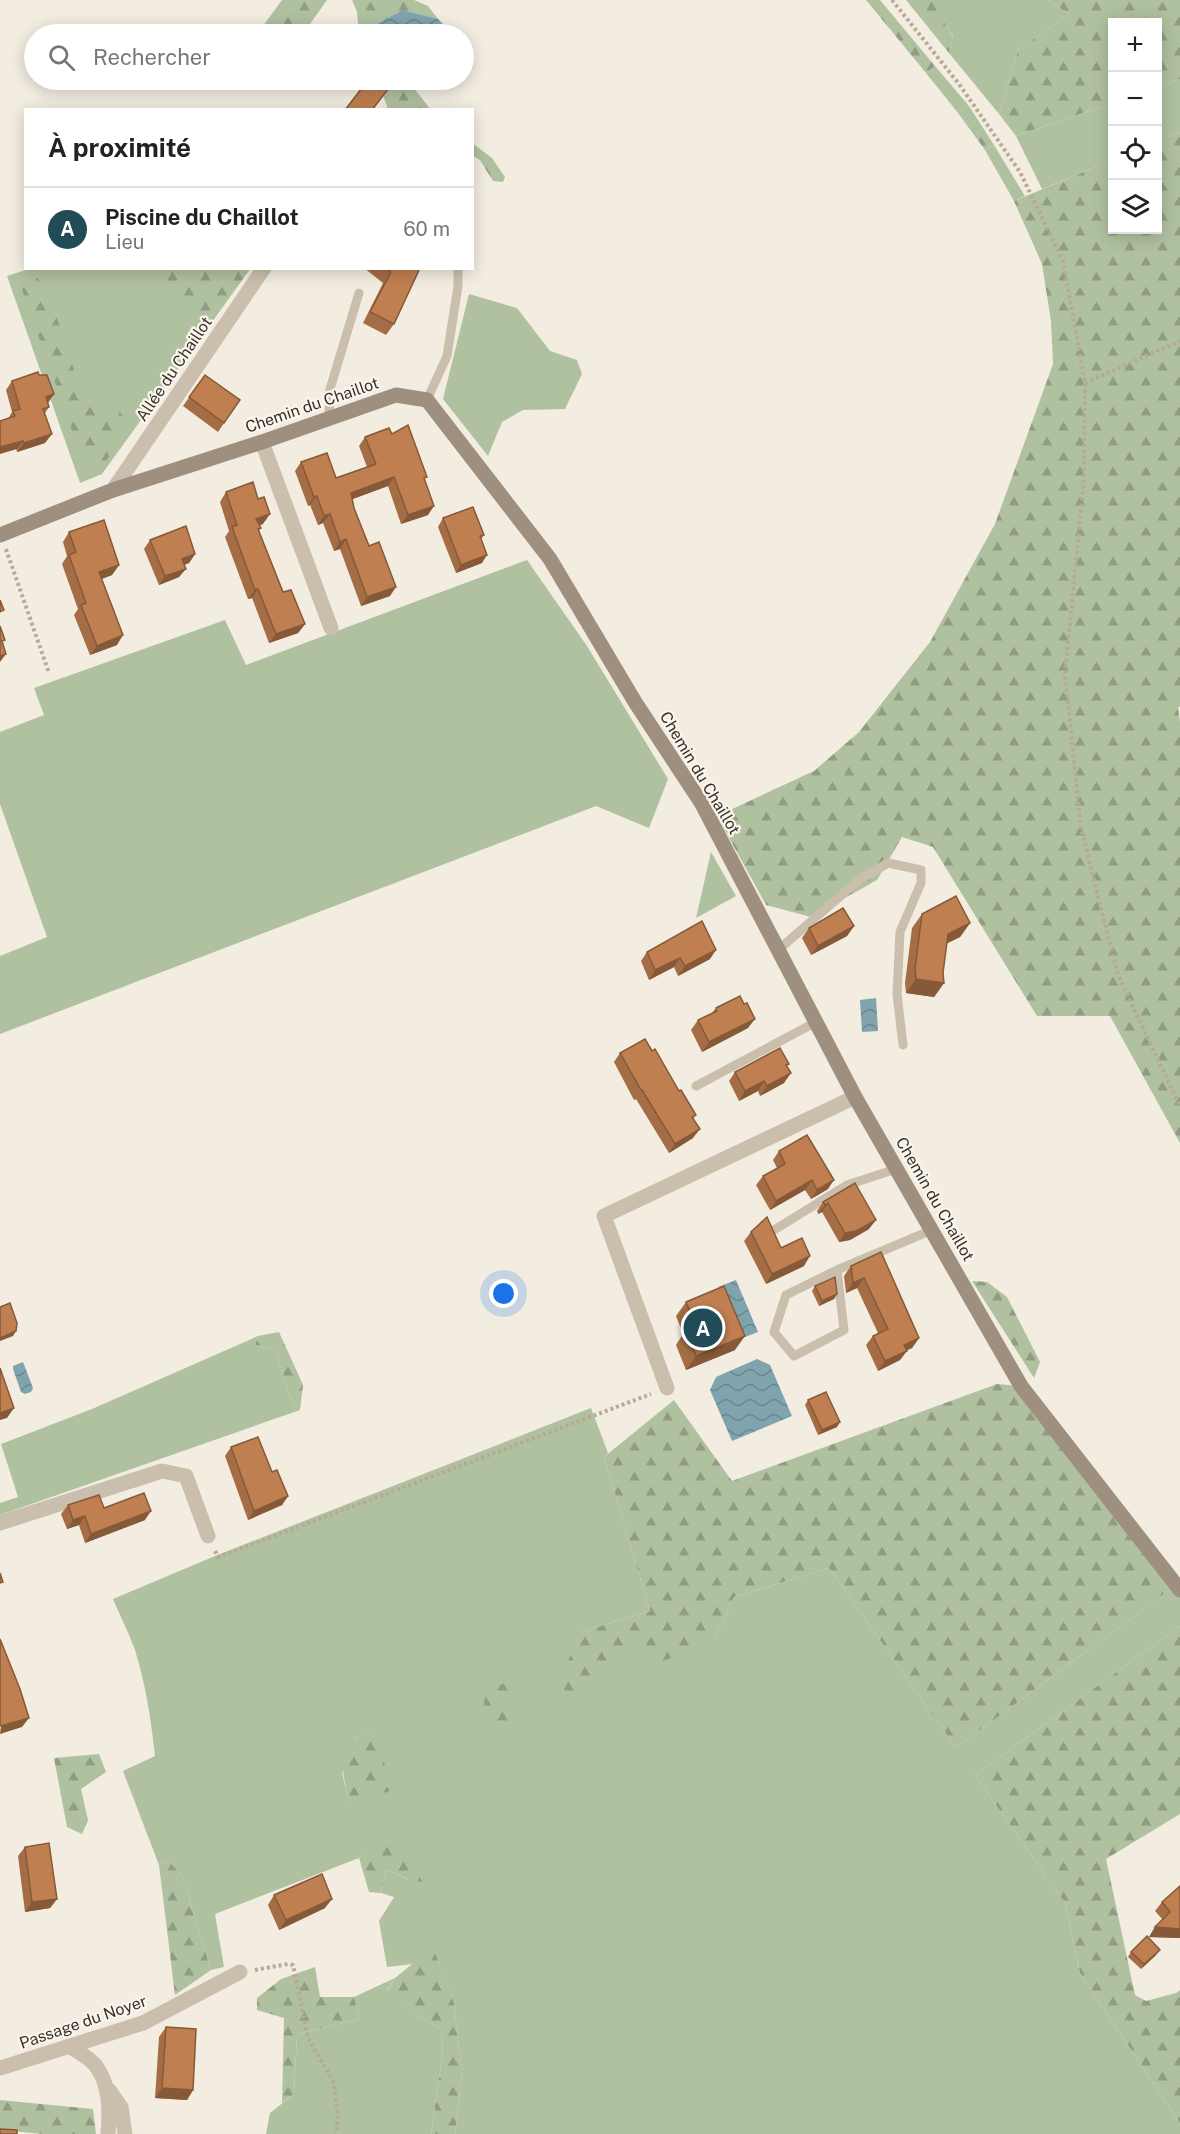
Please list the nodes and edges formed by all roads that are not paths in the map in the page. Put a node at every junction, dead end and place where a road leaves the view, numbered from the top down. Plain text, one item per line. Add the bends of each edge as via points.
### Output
1 (263, 270) edge
2 (458, 270) edge
3 (359, 293) dead end
4 (427, 400) junction
5 (329, 418) junction
6 (262, 442) junction
7 (113, 490) junction
8 (1, 535) edge
9 (331, 628) dead end
10 (778, 950) junction
11 (816, 1022) junction
12 (903, 1045) dead end
13 (696, 1086) dead end
14 (855, 1097) junction
15 (896, 1168) junction
16 (774, 1230) edge
17 (932, 1230) junction
18 (837, 1270) junction
19 (667, 1388) road end
20 (0, 1523) edge
21 (208, 1536) road end
22 (1180, 1590) edge
23 (240, 1972) road end
24 (69, 2046) junction
25 (0, 2068) edge
26 (104, 2082) junction
27 (108, 2134) edge
28 (125, 2134) edge

1 - 7 street, Allée du Chaillot
2 - 4 lane via 447,356
3 - 5 lane via 330,389
4 - 5 street, Chemin du Chaillot via 396,395
4 - 10 street, Chemin du Chaillot via 550,559 635,702 702,804
5 - 6 street, Chemin du Chaillot
6 - 7 street, Chemin du Chaillot
6 - 9 street
7 - 8 street, Chemin du Chaillot
10 - 11 street, Chemin du Chaillot
10 - 12 lane via 860,880 888,863 921,870 921,883 900,932 897,994
11 - 13 lane
11 - 14 street, Chemin du Chaillot
14 - 15 street, Chemin du Chaillot
14 - 19 street via 604,1216
15 - 16 lane via 847,1185
15 - 17 street, Chemin du Chaillot
17 - 18 lane
17 - 22 street, Chemin du Chaillot via 1021,1386
18 - 18 lane via 786,1295 774,1332 794,1356 844,1330
20 - 21 street via 162,1471 186,1476
23 - 24 street, Passage du Noyer via 143,2023
24 - 25 street, Passage du Noyer
24 - 26 street via 96,2066
26 - 27 street via 110,2107
26 - 28 street via 121,2107

